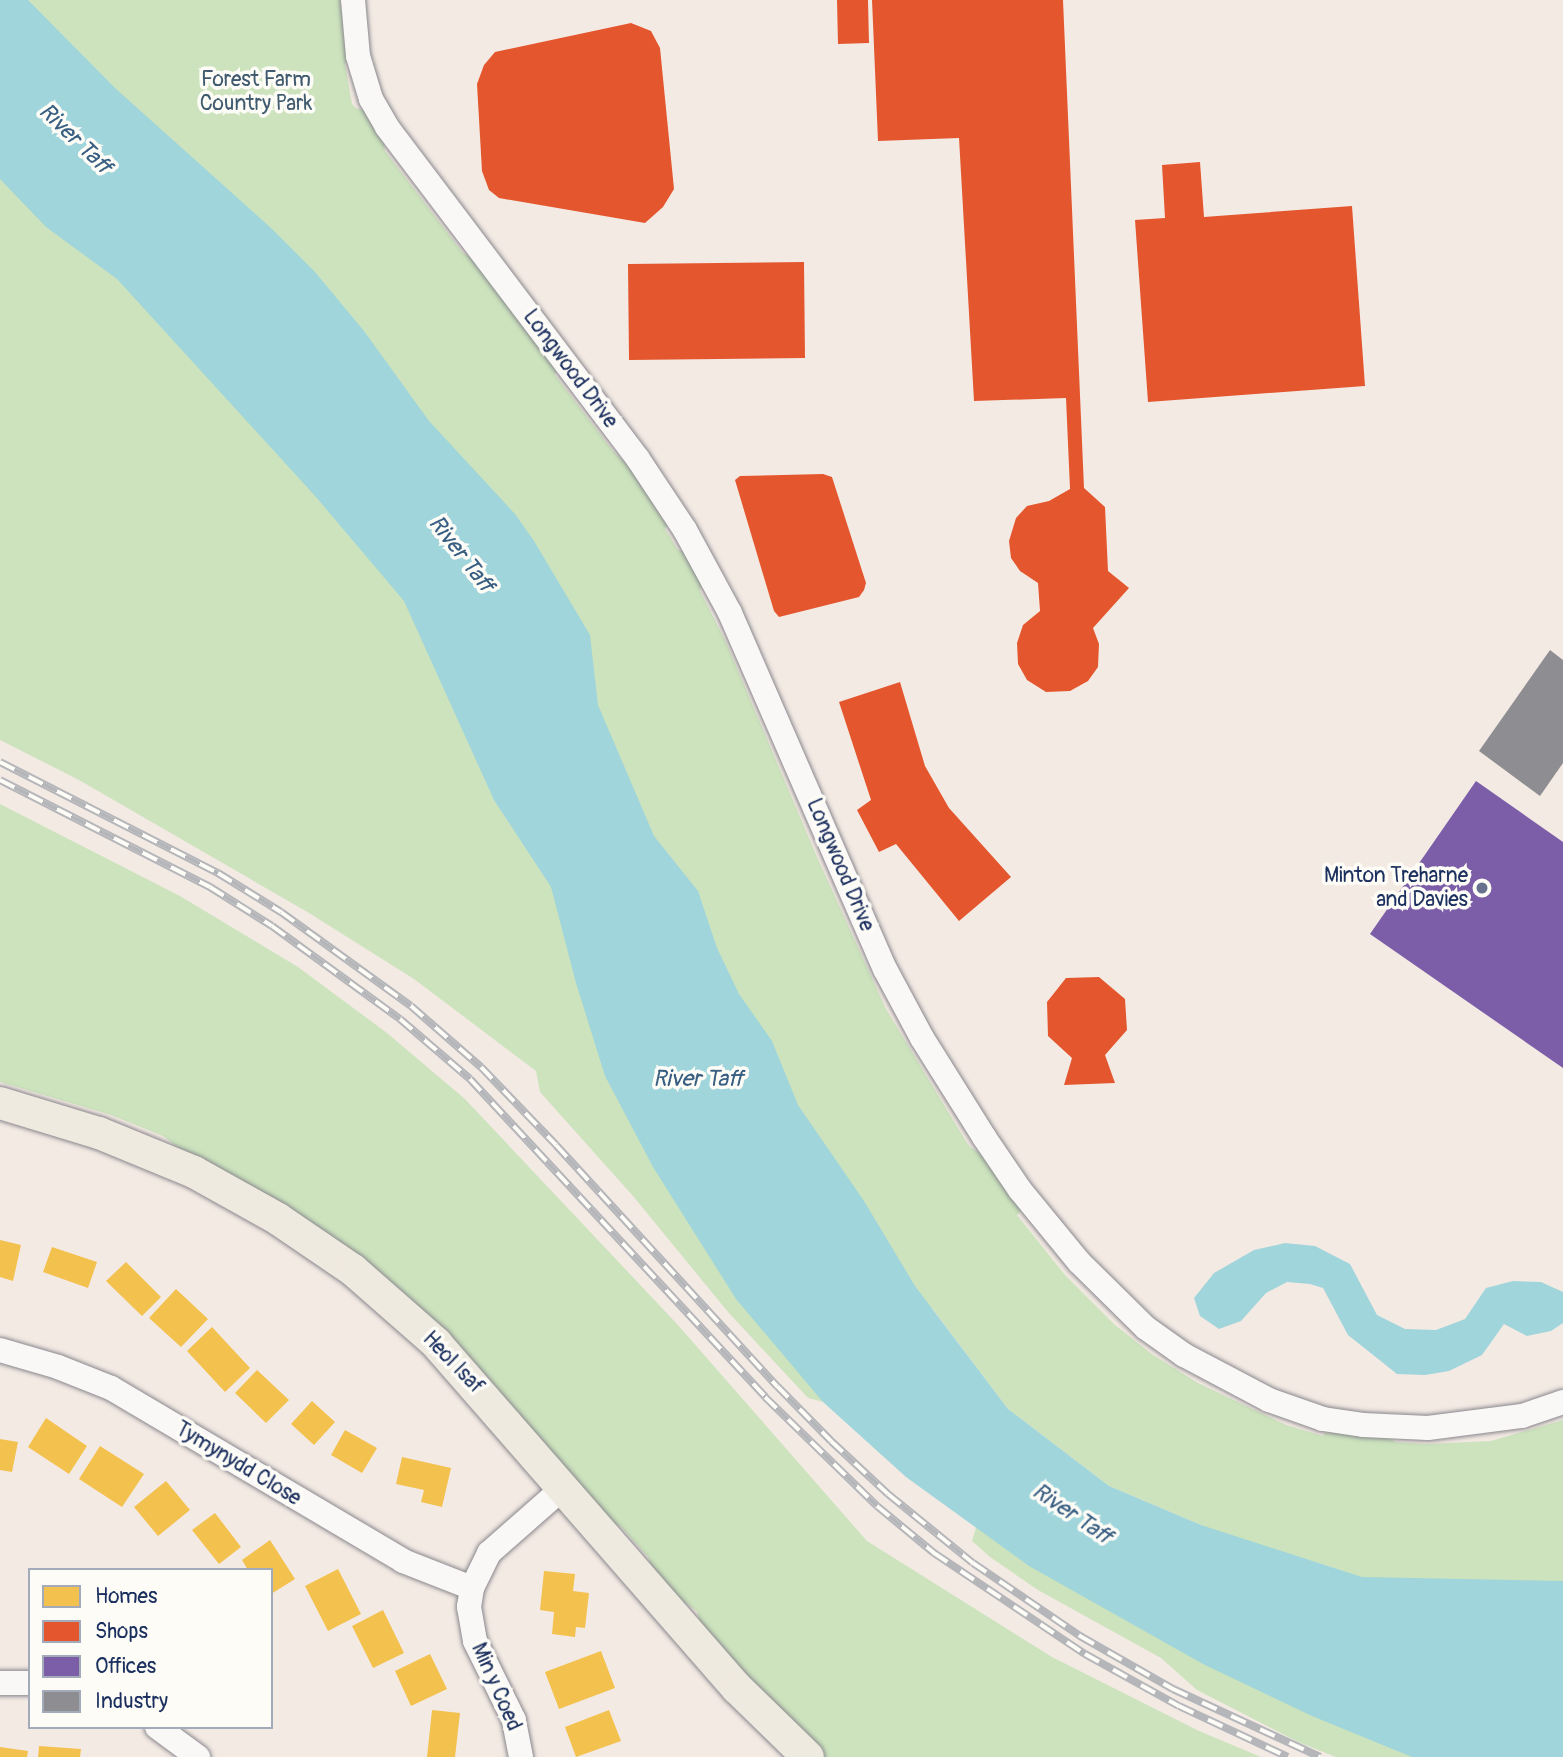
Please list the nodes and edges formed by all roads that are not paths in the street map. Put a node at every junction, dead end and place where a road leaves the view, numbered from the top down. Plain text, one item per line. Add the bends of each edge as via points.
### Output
1 (353, 0) edge
2 (0, 1103) edge
3 (0, 1350) edge
4 (1563, 1402) edge
5 (563, 1488) junction
6 (472, 1588) junction
7 (0, 1684) edge
8 (28, 1684) edge
9 (160, 1729) edge
10 (198, 1757) edge
11 (522, 1757) edge
12 (808, 1757) edge

1 - 4 street, Longwood Drive via 358,56 371,99 387,127 638,459 685,530 730,613 885,969 984,1138 1079,1262 1146,1328 1184,1355 1269,1400 1323,1419 1428,1428 1522,1416
2 - 5 main road, Heol Isaf via 162,1158 233,1193 317,1245 353,1270 436,1343
3 - 6 street, Tymynydd Close via 111,1388 403,1562
5 - 6 street, Min y Coed via 488,1553
5 - 12 main road, Heol Isaf via 737,1688
6 - 11 street, Min y Coed via 470,1624 514,1720
7 - 8 street
9 - 10 street

